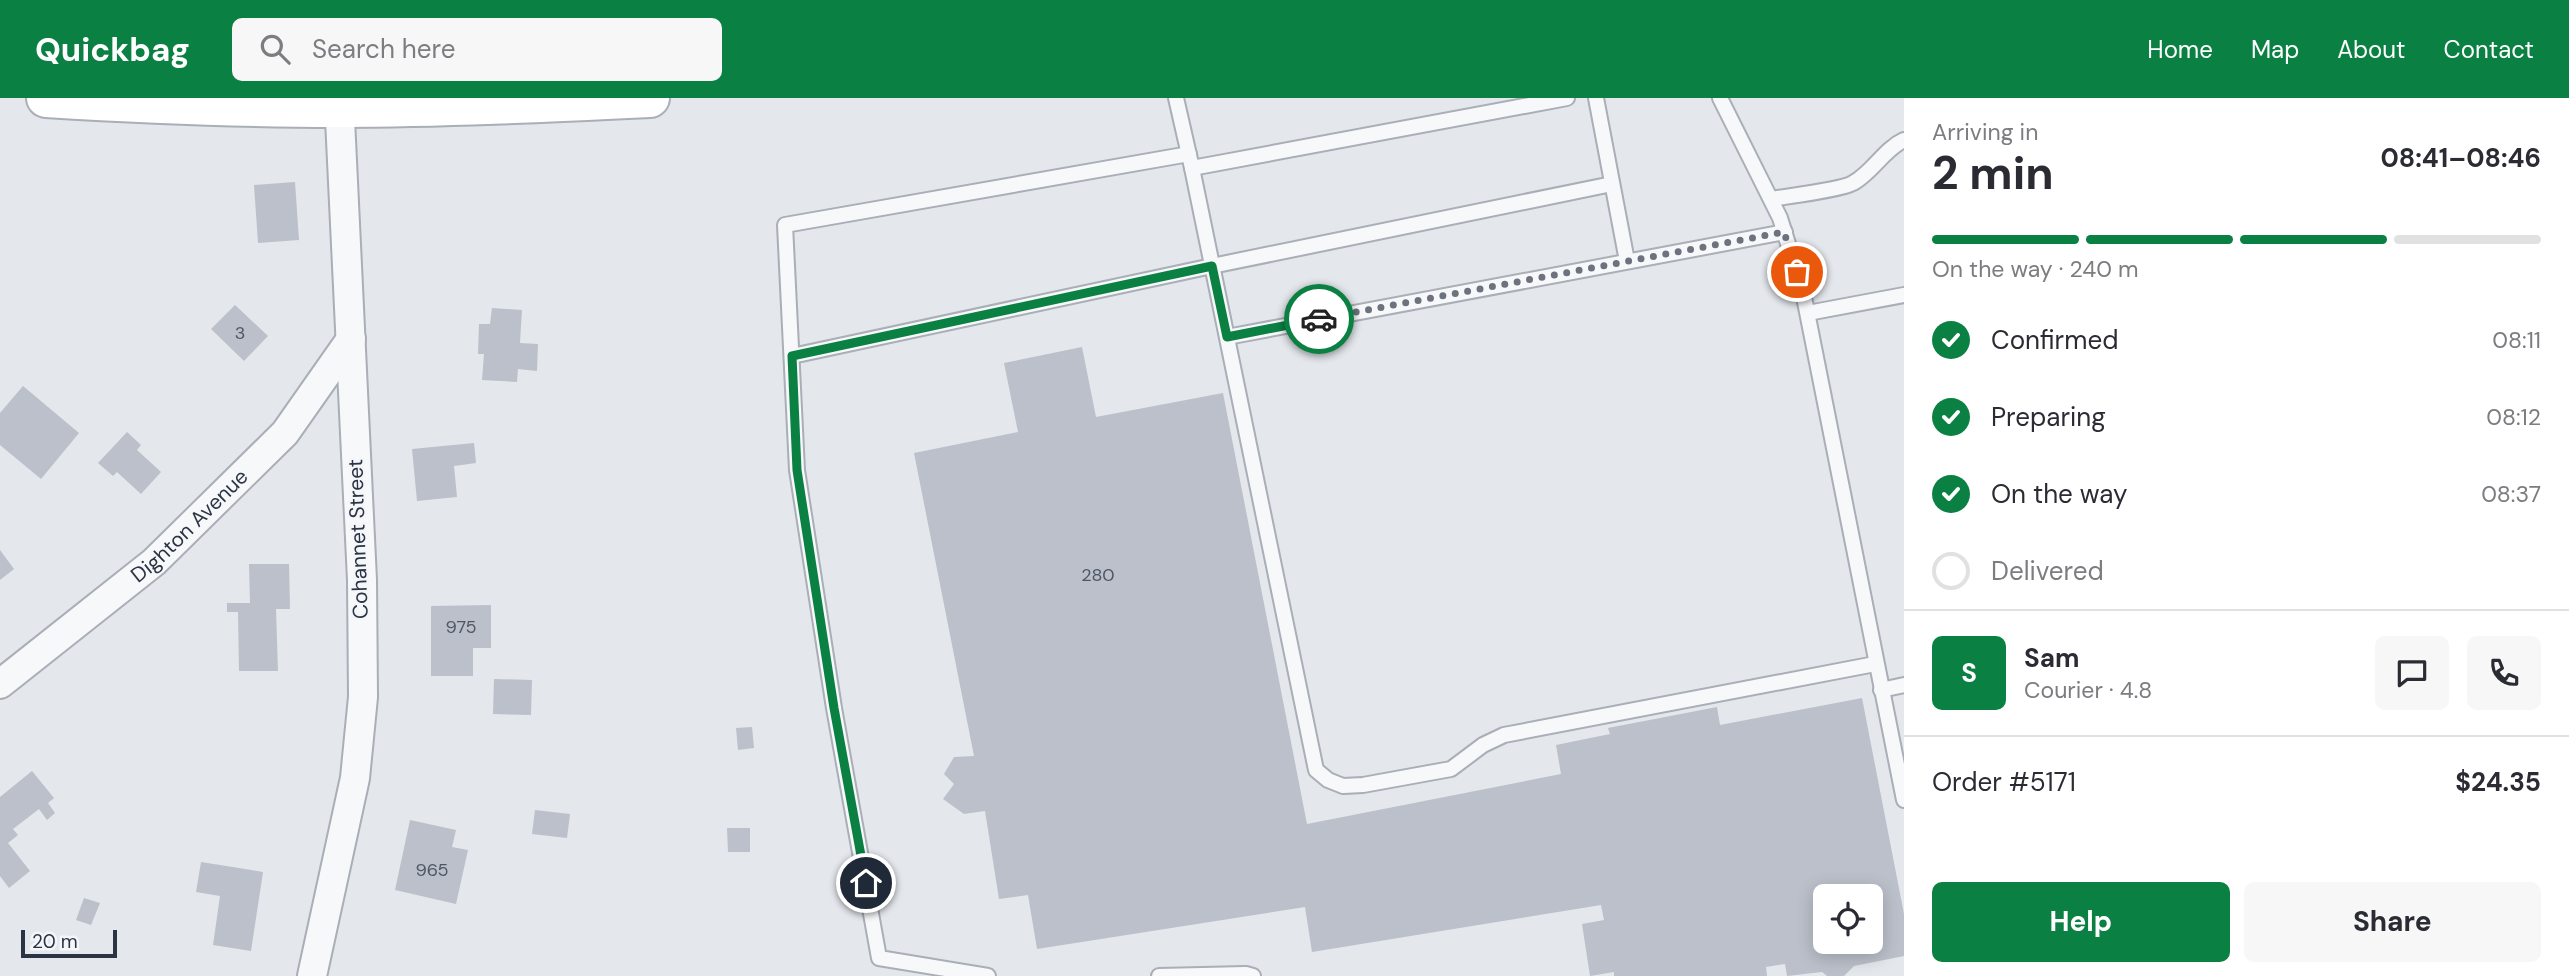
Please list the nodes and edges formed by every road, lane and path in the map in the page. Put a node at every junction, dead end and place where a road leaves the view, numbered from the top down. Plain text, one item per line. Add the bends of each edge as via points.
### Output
1 (46, 98) edge
2 (650, 98) edge
3 (1176, 98) edge
4 (1567, 98) edge
5 (1596, 98) edge
6 (1720, 98) edge
7 (339, 103) edge
8 (1904, 139) edge
9 (1191, 161) junction
10 (1612, 184) junction
11 (1771, 199) junction
12 (1784, 232) junction
13 (1627, 261) junction
14 (1212, 266) junction
15 (1904, 295) edge
16 (1808, 313) junction
17 (1227, 337) junction
18 (351, 339) junction
19 (792, 356) junction
20 (1875, 664) junction
21 (0, 684) edge
22 (1904, 685) edge
23 (1881, 690) junction
24 (1904, 800) edge
25 (312, 976) edge
26 (988, 976) edge
27 (1159, 976) edge
28 (1253, 976) edge

1 - 7 main road via 183,106
2 - 7 main road via 523,104
3 - 9 lane
4 - 9 lane
5 - 10 lane
6 - 11 lane
7 - 18 street, Cohannet Street
8 - 11 lane via 1852,185
9 - 14 lane
9 - 19 lane via 785,225
10 - 13 lane
10 - 14 lane
11 - 12 lane
12 - 13 lane
12 - 16 lane
13 - 17 lane
14 - 17 lane
14 - 19 lane
15 - 16 lane
16 - 20 lane
17 - 20 lane via 1316,770 1328,780 1343,786 1363,785 1451,769 1483,744 1504,735
18 - 21 street, Dighton Avenue via 285,433 154,562
18 - 25 street, Cohannet Street via 363,697 355,778
19 - 26 lane via 797,470 879,958
20 - 23 lane
22 - 23 lane
23 - 24 lane
27 - 28 lane

